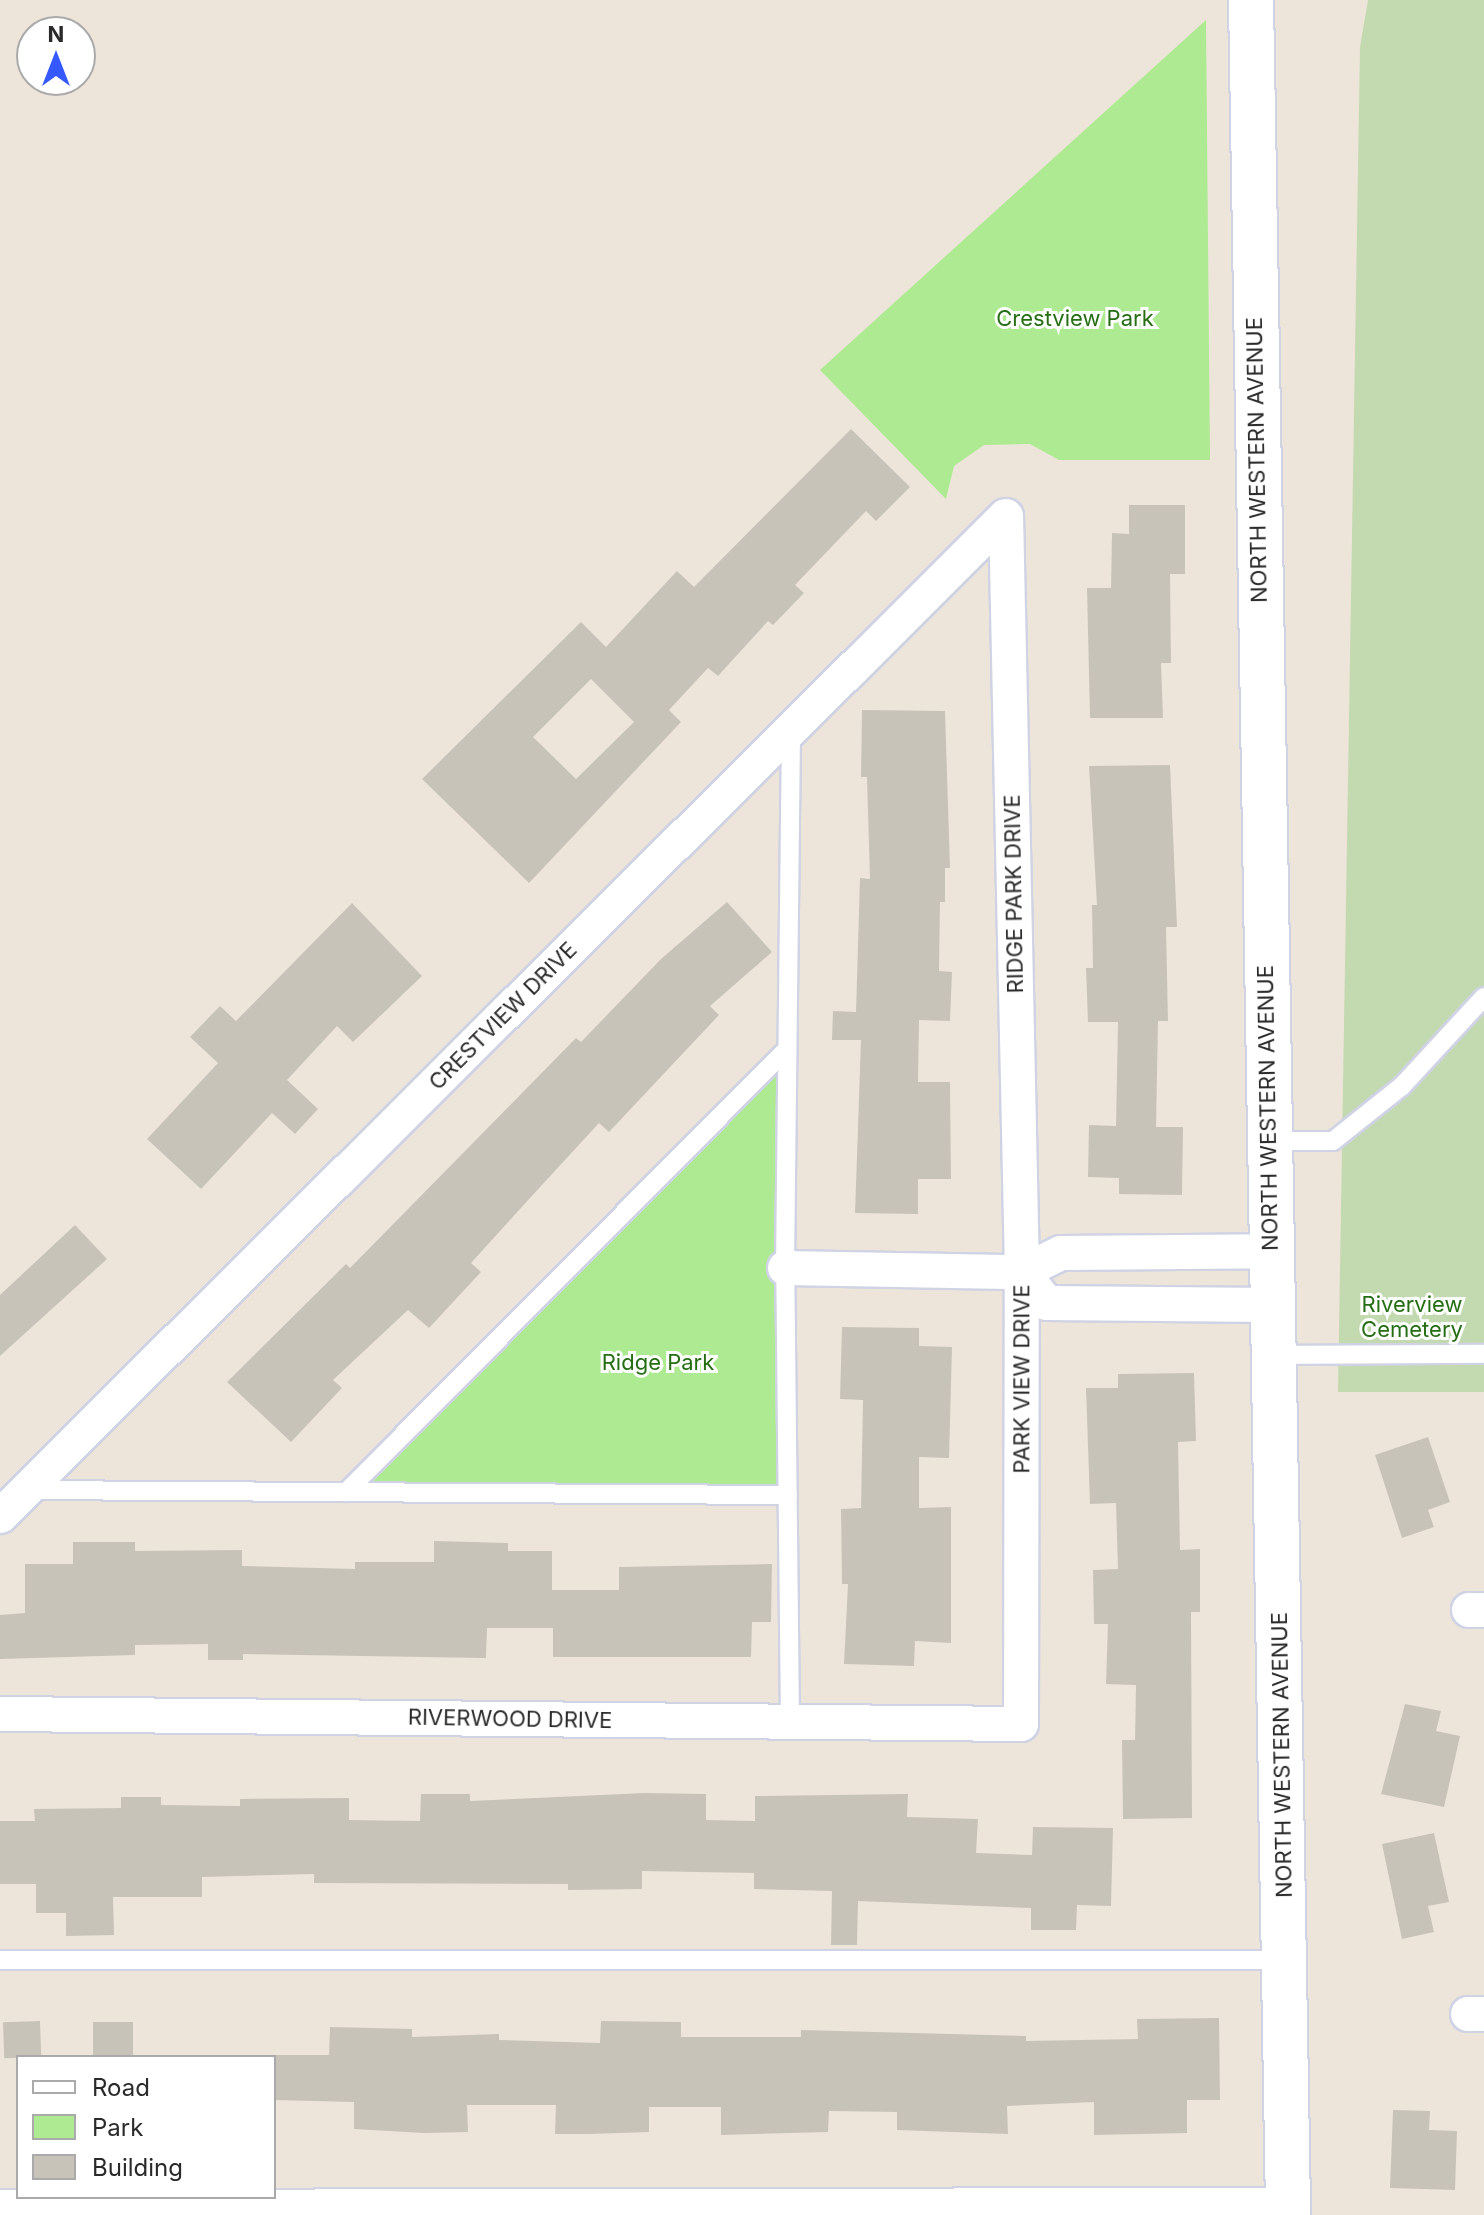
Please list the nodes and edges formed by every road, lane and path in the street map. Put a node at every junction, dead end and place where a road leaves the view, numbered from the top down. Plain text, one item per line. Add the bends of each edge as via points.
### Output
1 (1251, 0) edge
2 (1006, 516) joint
3 (791, 730) junction
4 (1484, 997) edge
5 (787, 1049) junction
6 (1268, 1141) junction
7 (1271, 1251) junction
8 (785, 1268) junction
9 (1022, 1272) junction
10 (1271, 1305) junction
11 (1484, 1354) edge
12 (1272, 1355) junction
13 (26, 1490) junction
14 (346, 1492) junction
15 (788, 1495) junction
16 (0, 1516) edge
17 (0, 1714) edge
18 (790, 1722) junction
19 (1021, 1724) joint
20 (0, 1960) edge
21 (1285, 1960) junction
22 (0, 2207) edge
23 (1288, 2210) edge
24 (186, 2211) edge

1 - 6 main road, NORTH WESTERN AVENUE
2 - 3 street, CRESTVIEW DRIVE
2 - 9 street, RIDGE PARK DRIVE
3 - 5 lane
3 - 13 street, CRESTVIEW DRIVE
4 - 6 lane via 1402,1086 1333,1141
5 - 8 lane
5 - 14 lane
6 - 7 main road, NORTH WESTERN AVENUE
7 - 9 street via 1061,1253
7 - 10 main road, NORTH WESTERN AVENUE
8 - 9 street, PARK VIEW DRIVE
8 - 15 lane
9 - 10 street via 1047,1303
9 - 19 street, PARK VIEW DRIVE
10 - 12 main road, NORTH WESTERN AVENUE
11 - 12 lane
12 - 21 main road, NORTH WESTERN AVENUE
13 - 14 lane
13 - 16 street, CRESTVIEW DRIVE
14 - 15 lane
15 - 18 lane
17 - 18 street, RIVERWOOD DRIVE
18 - 19 street, RIVERWOOD DRIVE
20 - 21 lane
21 - 23 main road, NORTH WESTERN AVENUE
22 - 24 street
23 - 24 street

